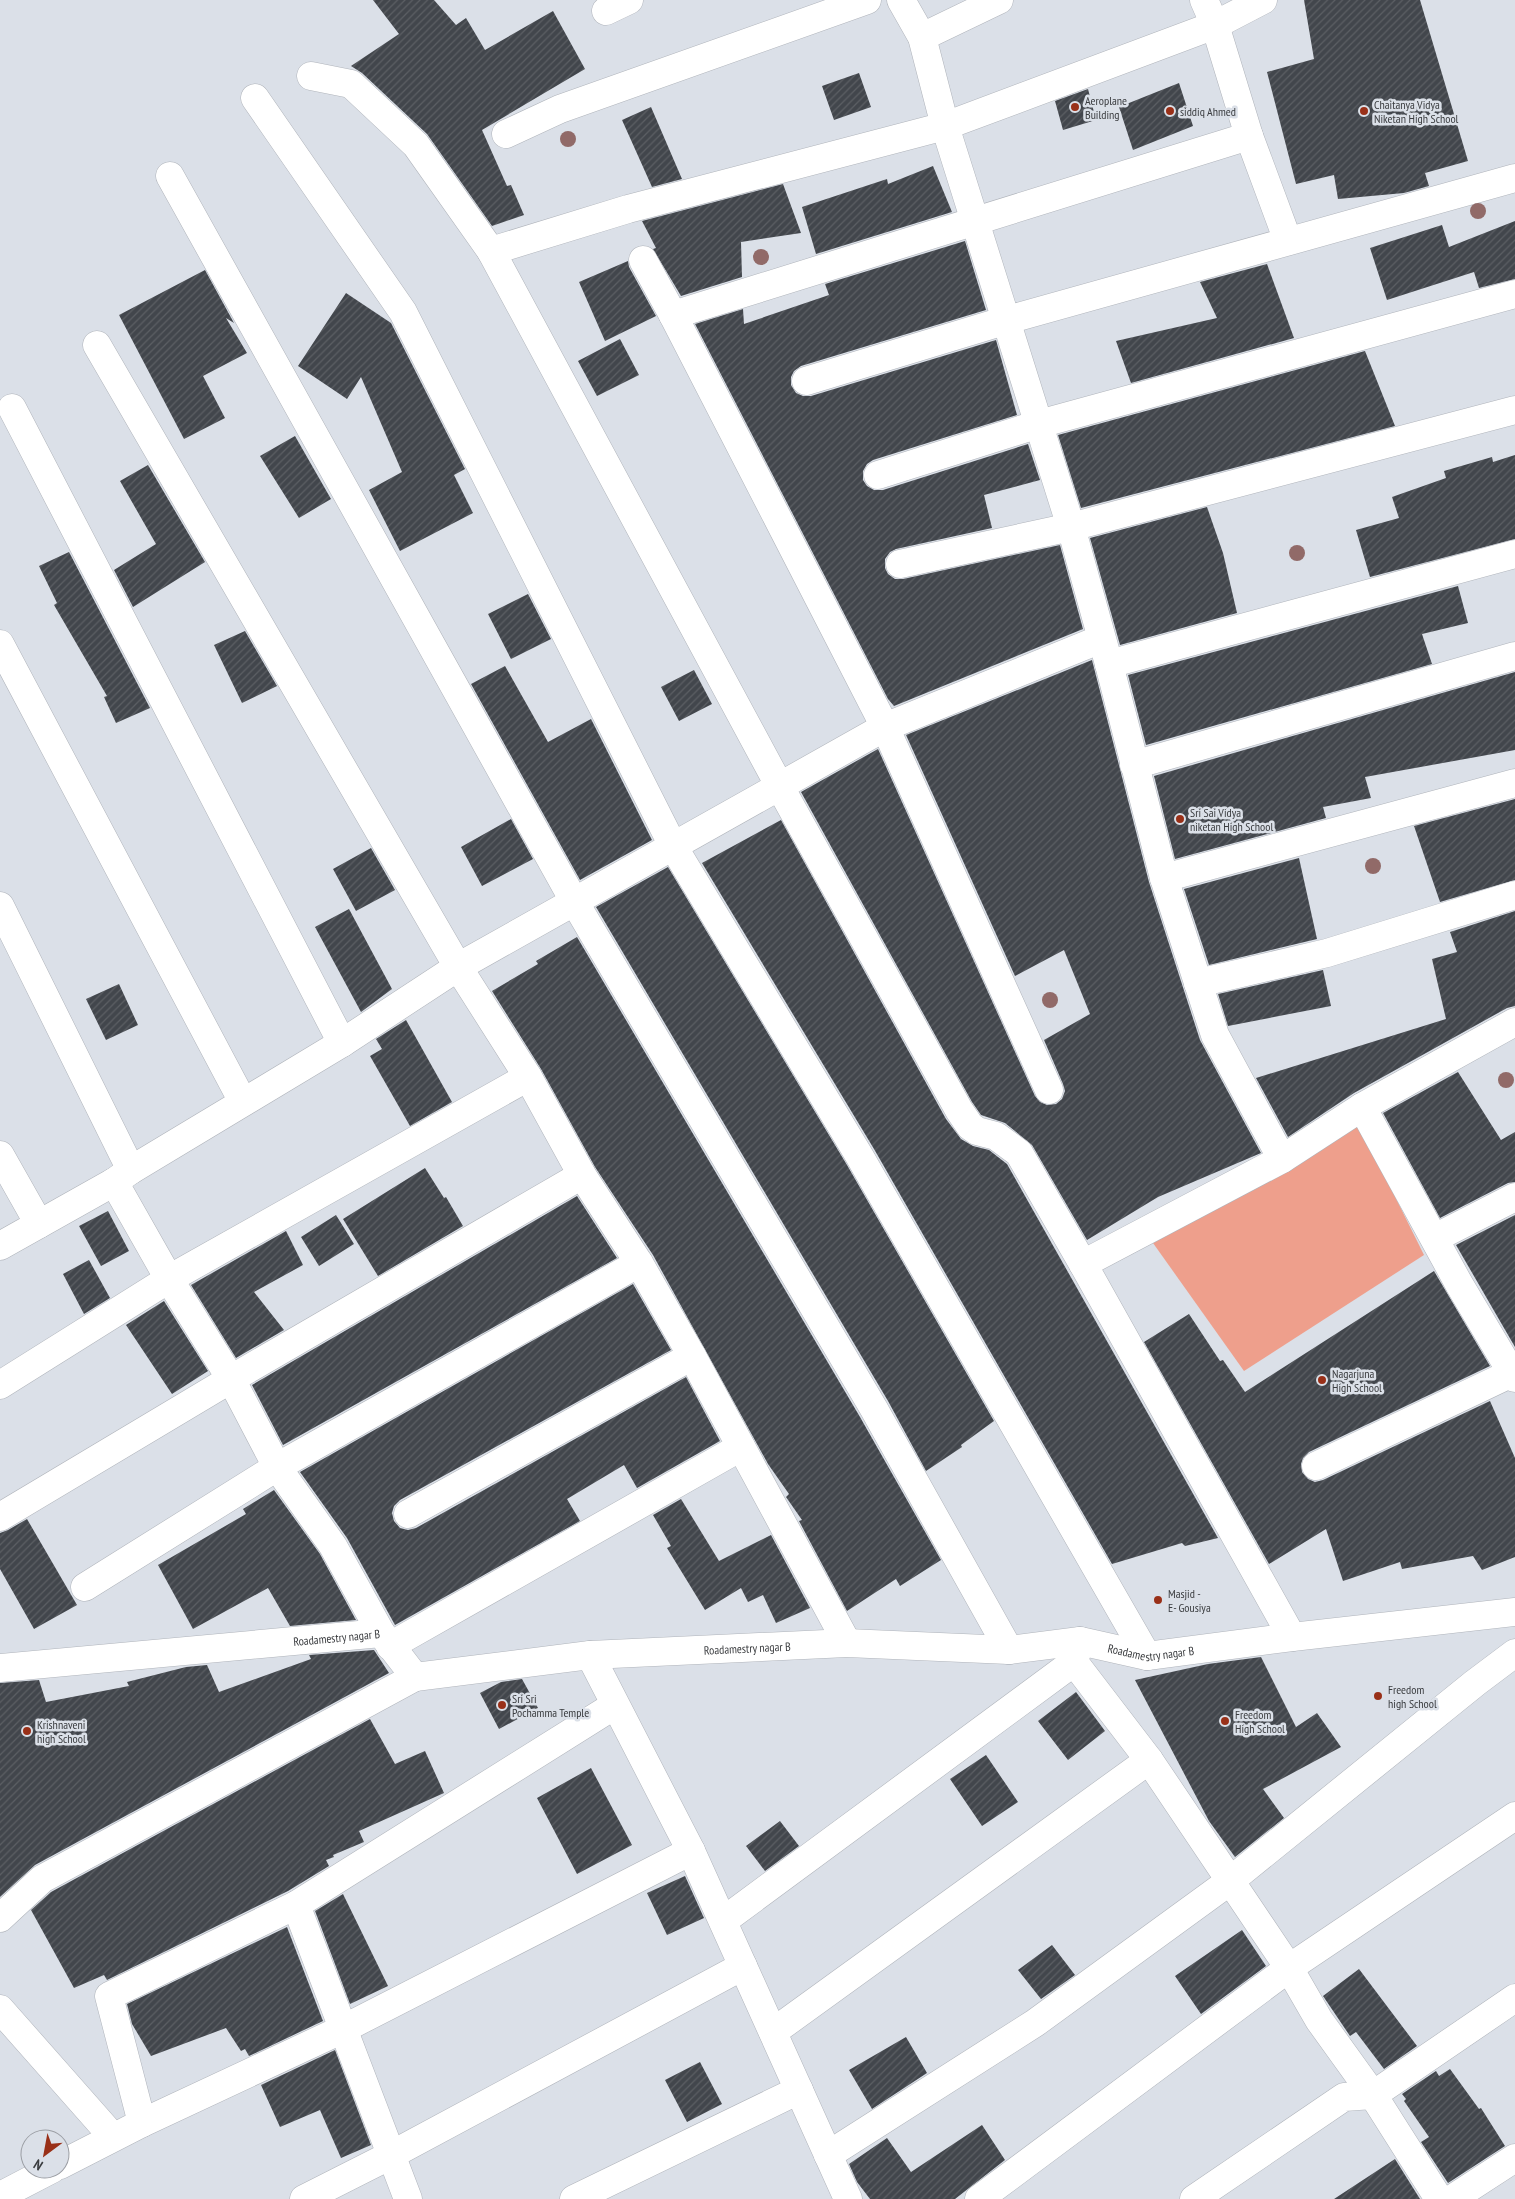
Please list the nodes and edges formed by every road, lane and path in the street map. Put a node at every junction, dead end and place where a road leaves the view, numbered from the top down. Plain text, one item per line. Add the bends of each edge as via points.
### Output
1 (867, 0) edge
2 (902, 0) edge
3 (999, 0) edge
4 (1204, 0) edge
5 (1263, 0) edge
6 (1215, 25) junction
7 (922, 37) junction
8 (311, 76) dead end
9 (255, 98) dead end
10 (945, 126) junction
11 (506, 134) dead end
12 (1249, 136) junction
13 (170, 176) dead end
14 (1515, 178) edge
15 (975, 221) junction
16 (1288, 242) junction
17 (490, 252) junction
18 (642, 260) dead end
19 (1515, 294) edge
20 (673, 315) junction
21 (1007, 320) junction
22 (97, 345) dead end
23 (806, 381) dead end
24 (12, 408) dead end
25 (1515, 410) edge
26 (1039, 424) junction
27 (878, 475) dead end
28 (1071, 527) junction
29 (1515, 554) edge
30 (900, 564) dead end
31 (0, 644) edge
32 (1105, 652) junction
33 (1515, 656) edge
34 (885, 727) junction
35 (1134, 765) junction
36 (1515, 783) edge
37 (780, 787) junction
38 (673, 846) junction
39 (1164, 878) junction
40 (1515, 895) edge
41 (574, 901) junction
42 (0, 906) edge
43 (458, 968) junction
44 (1198, 983) junction
45 (1515, 1022) edge
46 (342, 1043) junction
47 (528, 1077) junction
48 (1049, 1090) dead end
49 (243, 1102) junction
50 (1362, 1107) junction
51 (0, 1155) edge
52 (1282, 1158) junction
53 (582, 1175) junction
54 (123, 1176) junction
55 (1515, 1197) edge
56 (39, 1224) junction
57 (1435, 1238) junction
58 (0, 1246) edge
59 (639, 1263) junction
60 (1083, 1264) junction
61 (168, 1280) junction
62 (692, 1356) junction
63 (1510, 1361) edge
64 (231, 1379) junction
65 (0, 1385) edge
66 (741, 1447) junction
67 (1316, 1466) dead end
68 (277, 1467) junction
69 (408, 1514) dead end
70 (0, 1517) edge
71 (85, 1587) dead end
72 (1515, 1612) edge
73 (1292, 1636) junction
74 (386, 1639) junction
75 (847, 1644) junction
76 (1009, 1650) junction
77 (1077, 1652) junction
78 (1515, 1653) edge
79 (590, 1655) junction
80 (1147, 1656) junction
81 (0, 1668) edge
82 (415, 1677) junction
83 (615, 1705) junction
84 (1148, 1760) junction
85 (1515, 1816) edge
86 (691, 1851) junction
87 (1230, 1881) junction
88 (296, 1905) junction
89 (0, 1918) edge
90 (723, 1921) junction
91 (743, 1966) junction
92 (1289, 1968) junction
93 (1515, 1998) edge
94 (0, 2010) edge
95 (343, 2029) junction
96 (773, 2032) junction
97 (799, 2090) junction
98 (1373, 2095) junction
99 (142, 2123) junction
100 (114, 2137) junction
101 (391, 2155) junction
102 (828, 2155) junction
103 (1515, 2158) edge
104 (70, 2160) edge
105 (33, 2179) edge
106 (0, 2196) edge
107 (304, 2199) edge
108 (408, 2199) edge
109 (574, 2199) edge
110 (848, 2199) edge
111 (979, 2199) edge
112 (1194, 2199) edge
113 (1439, 2199) edge
114 (1452, 2199) edge

1 - 11 street via 560,109
2 - 7 street
3 - 7 street
4 - 6 street
5 - 6 street
6 - 10 street
6 - 12 street
7 - 10 street
8 - 17 street via 351,84 416,145
9 - 38 street via 403,312
10 - 15 street
10 - 17 street via 628,209
12 - 15 street
12 - 16 street
13 - 41 street
14 - 16 street
15 - 20 street
15 - 21 street
16 - 21 street
17 - 37 street
18 - 20 street
19 - 26 street
20 - 34 street
21 - 23 street
21 - 26 street
22 - 43 street
24 - 46 street
25 - 28 street
26 - 27 street
26 - 28 street
28 - 30 street
28 - 32 street
29 - 32 street
31 - 49 street
32 - 34 street
32 - 35 street
33 - 35 street
34 - 37 street
34 - 48 street
35 - 39 street
36 - 39 street
37 - 38 street
37 - 60 street via 959,1110 970,1126 1000,1138 1018,1153
38 - 41 street
38 - 80 street via 860,1158
39 - 44 street
40 - 44 street via 1327,953
41 - 43 street
41 - 76 street via 874,1409
42 - 54 street
43 - 46 street
43 - 47 street
44 - 52 street via 1215,1035
45 - 50 street
46 - 49 street
47 - 53 street
47 - 61 street
49 - 54 street
50 - 52 street
50 - 57 street
51 - 56 street
52 - 60 street
53 - 59 street
53 - 64 street
54 - 56 street
54 - 61 street
55 - 57 street
56 - 58 street
57 - 63 street
59 - 62 street
59 - 68 street
60 - 73 street
61 - 64 street
61 - 65 street
62 - 66 street
62 - 69 street
63 - 67 street
64 - 68 street
64 - 70 street
66 - 74 street
66 - 75 street
68 - 71 street
68 - 74 street via 333,1546
72 - 73 street, Roadamestry nagar B
73 - 80 street, Roadamestry nagar B
74 - 81 street, Roadamestry nagar B
74 - 82 street, Roadamestry nagar B
75 - 76 street, Roadamestry nagar B
75 - 79 street, Roadamestry nagar B
76 - 77 street, Roadamestry nagar B
77 - 80 street, Roadamestry nagar B
77 - 84 street
77 - 90 street
78 - 87 street
79 - 82 street, Roadamestry nagar B
79 - 83 street
82 - 89 street via 42,1879
83 - 86 street
83 - 88 street
84 - 87 street
84 - 96 street
85 - 92 street
86 - 90 street
86 - 95 street
87 - 92 street
87 - 102 street via 1035,2023
88 - 95 street
88 - 99 street via 109,1996
90 - 91 street
91 - 96 street
91 - 101 street
92 - 98 street via 1319,2020
92 - 111 street
93 - 98 street
94 - 100 street
95 - 99 street
95 - 101 street
96 - 97 street
97 - 102 street
97 - 109 street
98 - 112 street via 1344,2097
98 - 113 street
99 - 100 street
100 - 104 street
101 - 107 street
101 - 108 street
102 - 110 street
103 - 114 street
105 - 106 street

